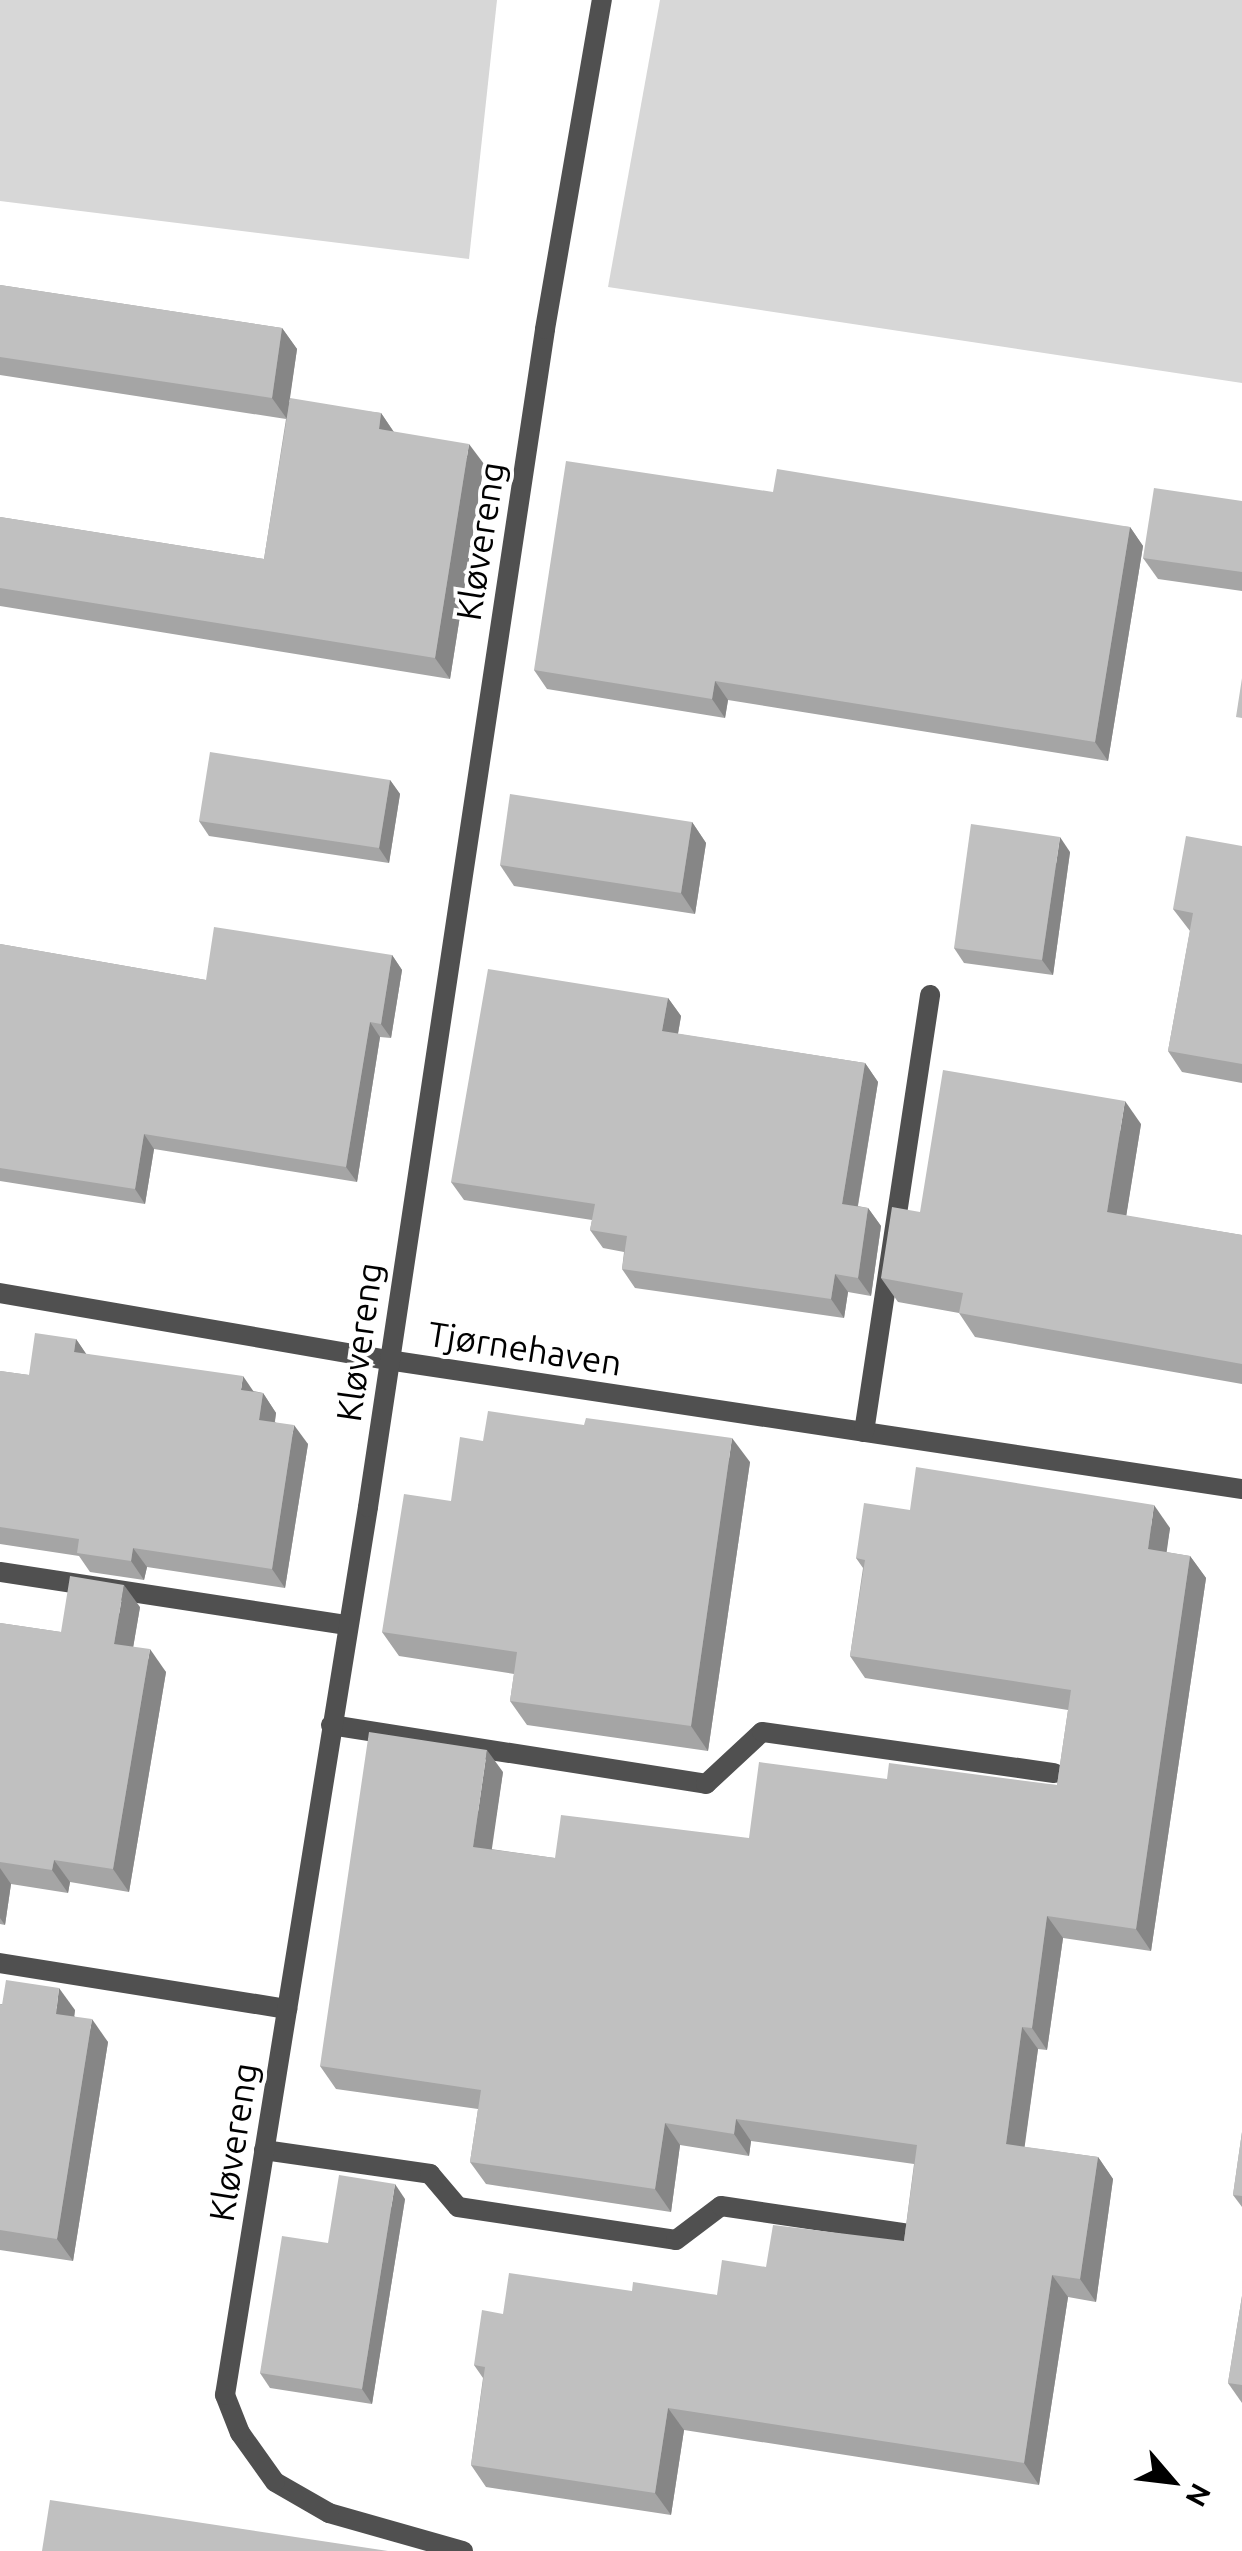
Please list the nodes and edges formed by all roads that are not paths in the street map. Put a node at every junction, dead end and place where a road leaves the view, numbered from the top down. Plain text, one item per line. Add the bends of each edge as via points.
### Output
1 (602, 0) edge
2 (930, 995) dead end
3 (0, 1293) edge
4 (388, 1360) junction
5 (864, 1432) junction
6 (1242, 1489) edge
7 (0, 1572) edge
8 (347, 1625) junction
9 (332, 1725) junction
10 (1054, 1773) edge
11 (0, 1962) edge
12 (287, 2009) junction
13 (264, 2150) junction
14 (904, 2233) edge
15 (463, 2551) edge

1 - 4 street, Kløvereng
2 - 5 street
3 - 4 street, Tjørnehaven
4 - 5 street, Tjørnehaven
4 - 8 street, Kløvereng
5 - 6 street, Tjørnehaven
7 - 8 street
8 - 9 street, Kløvereng
9 - 10 street via 706,1784 762,1732
9 - 12 street, Kløvereng
11 - 12 street
12 - 13 street, Kløvereng
13 - 14 street via 430,2174 458,2206 676,2240 721,2206
13 - 15 street, Kløvereng via 225,2395 240,2433 275,2482 330,2512

